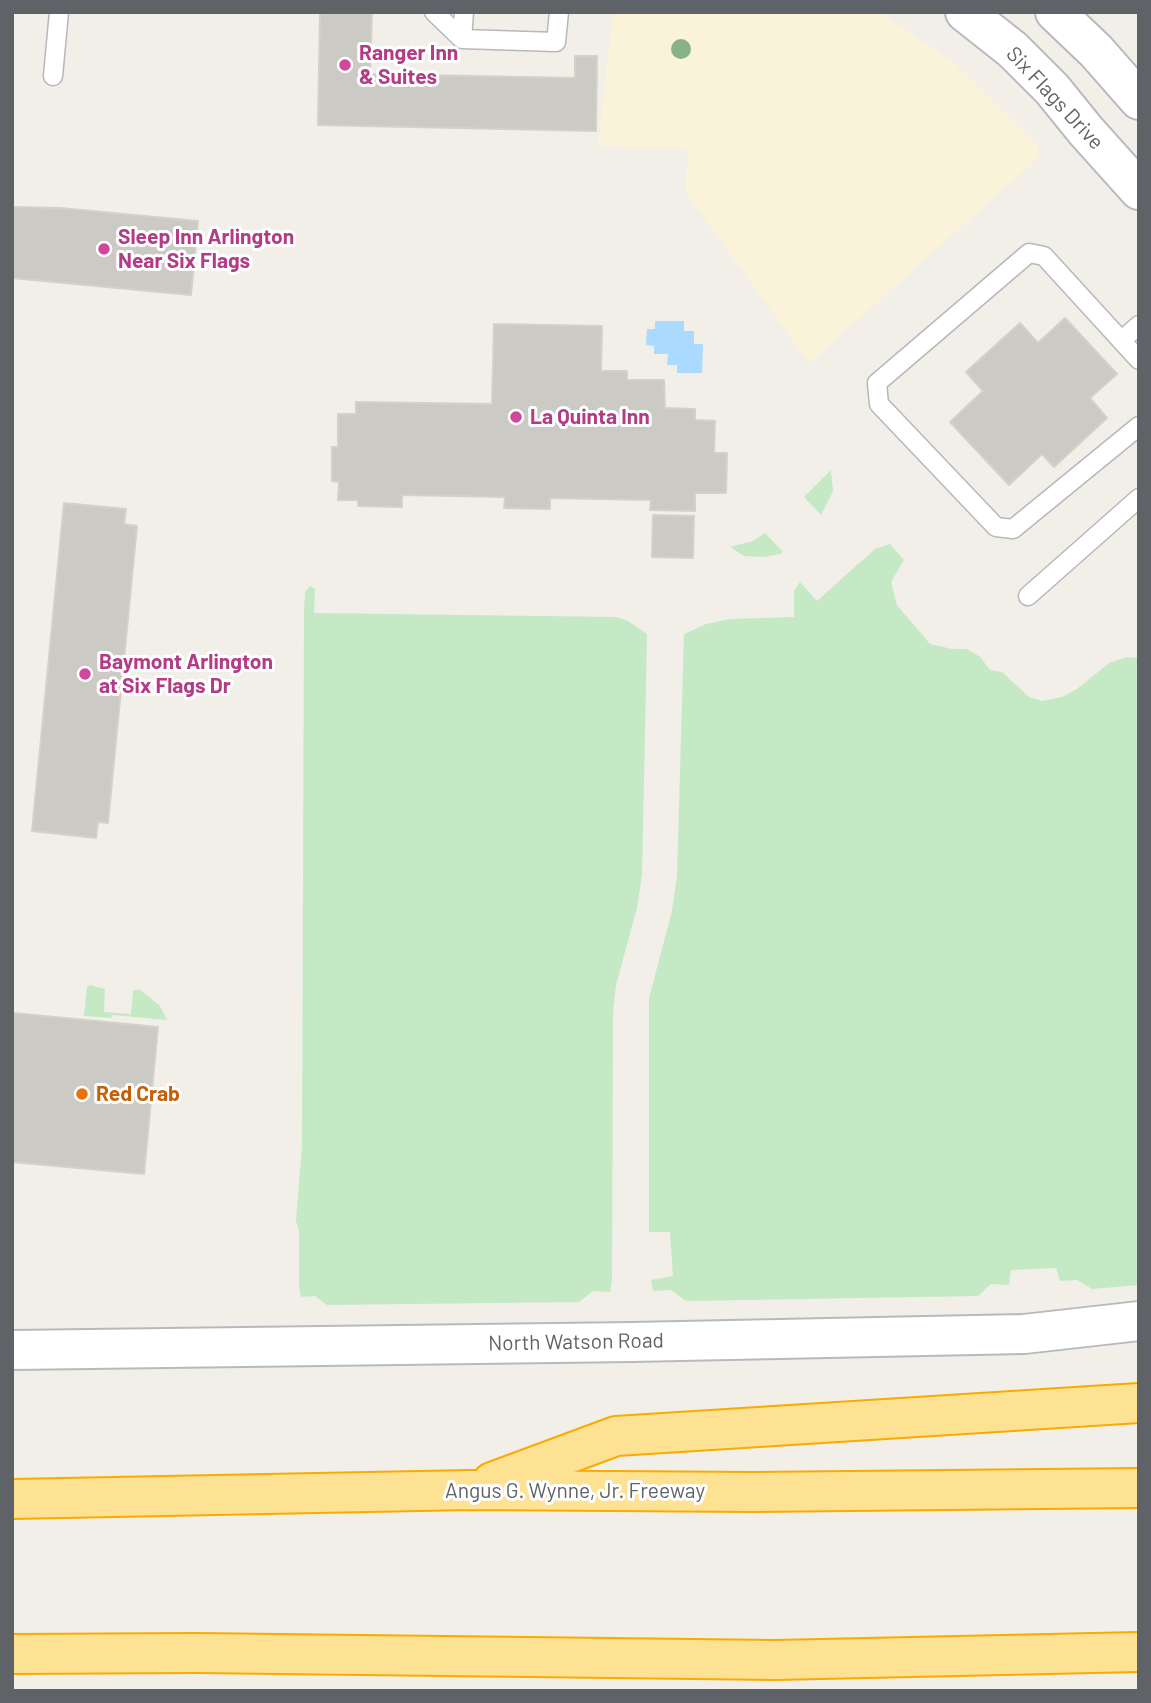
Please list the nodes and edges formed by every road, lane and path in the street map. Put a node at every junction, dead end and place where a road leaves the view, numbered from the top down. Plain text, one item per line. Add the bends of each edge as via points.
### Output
1 (59, 12) edge
2 (434, 12) edge
3 (464, 12) edge
4 (559, 12) edge
5 (965, 12) edge
6 (1055, 12) edge
7 (462, 39) junction
8 (53, 76) dead end
9 (1139, 100) edge
10 (1139, 190) edge
11 (1139, 325) edge
12 (1122, 340) junction
13 (1139, 360) edge
14 (1139, 426) edge
15 (1139, 498) edge
16 (1028, 596) dead end
17 (1139, 1321) edge
18 (12, 1350) edge
19 (1139, 1403) edge
20 (1139, 1488) edge
21 (470, 1490) junction
22 (12, 1499) edge
23 (1139, 1652) edge
24 (12, 1654) edge

1 - 8 lane
2 - 7 lane
3 - 7 lane
4 - 7 lane via 556,42
5 - 10 main road, Six Flags Drive via 1052,89
6 - 9 main road
11 - 12 lane
12 - 13 lane
12 - 14 lane via 1044,256 1029,253 877,383 879,404 996,527 1013,529
15 - 16 lane
17 - 18 main road, North Watson Road via 997,1334
19 - 21 highway via 617,1436
20 - 21 highway, Angus G. Wynne, Jr. Freeway
21 - 22 highway, Angus G. Wynne, Jr. Freeway
23 - 24 highway via 776,1660

